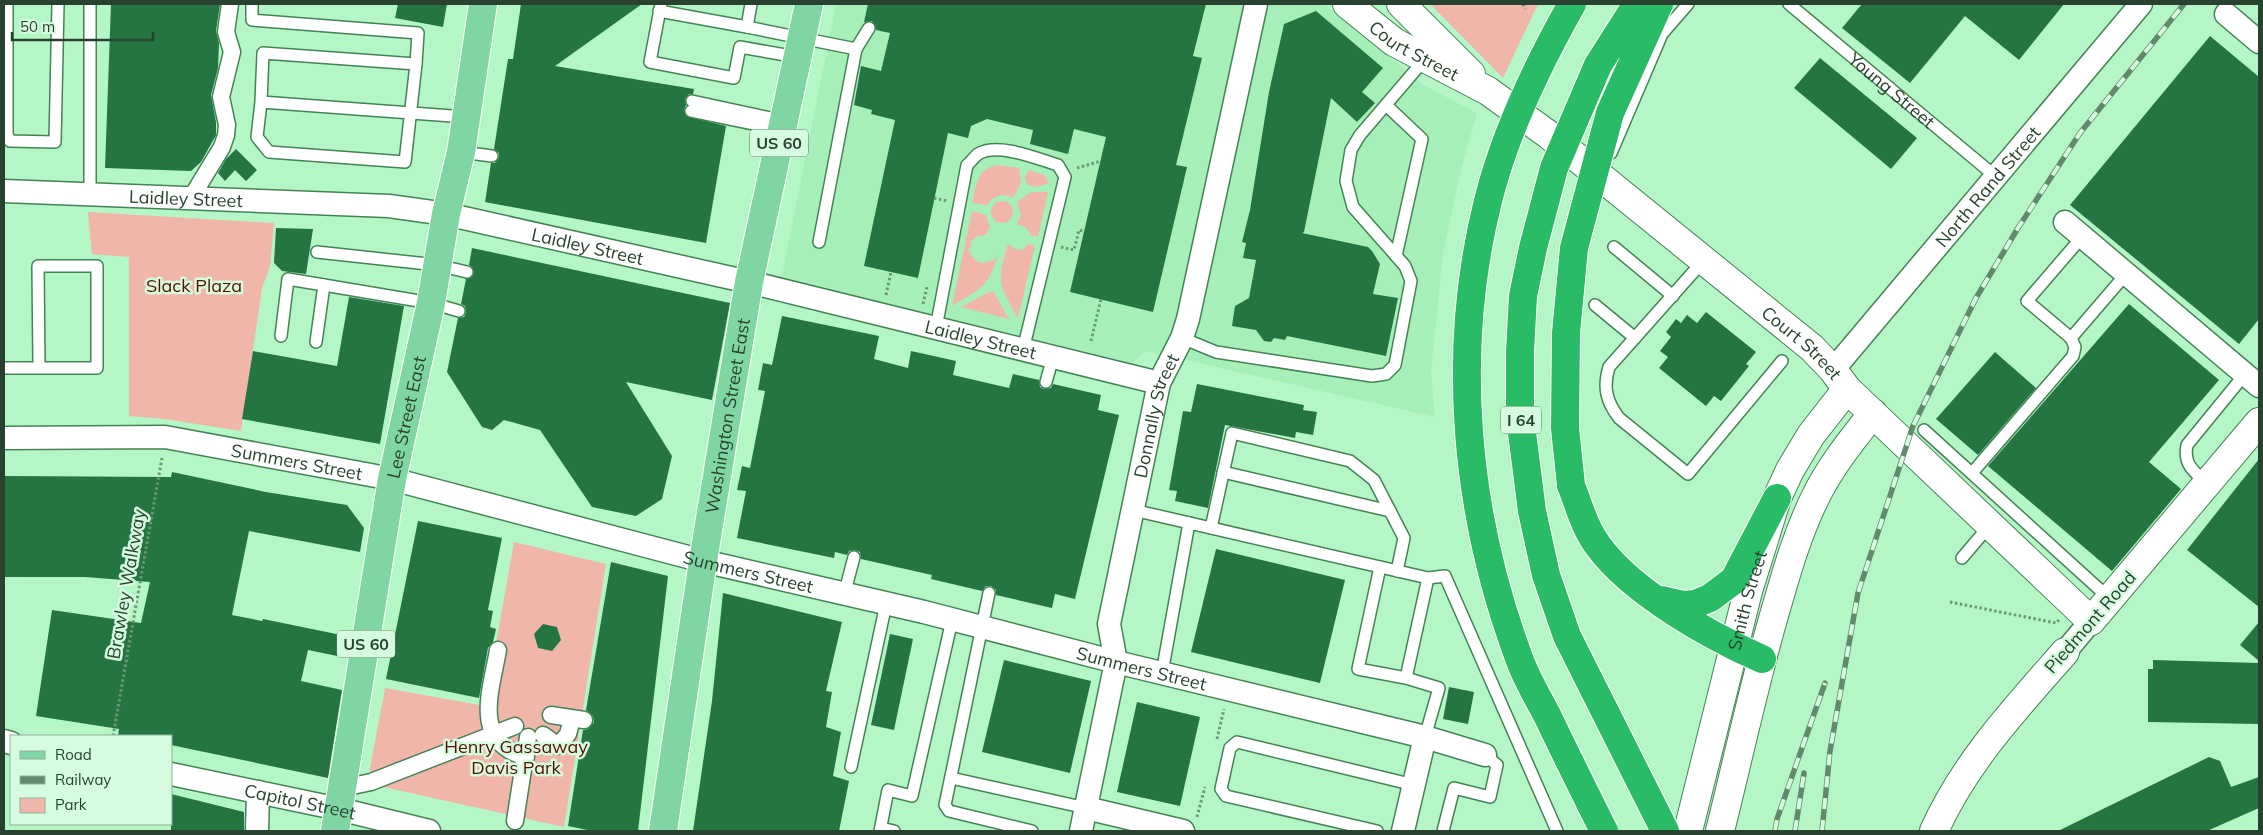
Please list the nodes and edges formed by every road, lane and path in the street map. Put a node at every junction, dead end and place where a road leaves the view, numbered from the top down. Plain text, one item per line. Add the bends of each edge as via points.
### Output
1 (7, 4) edge
2 (58, 4) edge
3 (90, 4) edge
4 (230, 4) edge
5 (252, 4) edge
6 (483, 4) edge
7 (751, 4) edge
8 (809, 4) edge
9 (1256, 4) edge
10 (1346, 4) edge
11 (1401, 4) edge
12 (1523, 4) edge
13 (1572, 4) edge
14 (1637, 4) edge
15 (1659, 4) edge
16 (1688, 4) edge
17 (1789, 4) edge
18 (2141, 4) edge
19 (660, 7) edge
20 (1526, 9) dead end
21 (2230, 9) edge
22 (747, 27) junction
23 (869, 28) dead end
24 (2259, 42) edge
25 (800, 48) junction
26 (856, 49) junction
27 (1426, 58) junction
28 (416, 64) junction
29 (1488, 91) junction
30 (260, 102) junction
31 (1386, 104) junction
32 (691, 106) dead end
33 (410, 113) junction
34 (466, 117) junction
35 (783, 125) junction
36 (461, 152) junction
37 (492, 156) dead end
38 (1100, 161) dead end
39 (1078, 167) dead end
40 (1995, 176) junction
41 (1601, 178) junction
42 (4, 190) edge
43 (90, 194) junction
44 (191, 198) junction
45 (446, 214) junction
46 (2065, 222) dead end
47 (2082, 237) junction
48 (819, 242) dead end
49 (1614, 247) dead end
50 (317, 252) dead end
51 (1396, 256) junction
52 (1704, 260) junction
53 (437, 265) junction
54 (467, 272) dead end
55 (891, 272) dead end
56 (2126, 274) junction
57 (749, 282) junction
58 (324, 285) junction
59 (886, 296) dead end
60 (1672, 296) junction
61 (1101, 299) dead end
62 (431, 304) junction
63 (1595, 305) dead end
64 (459, 311) dead end
65 (936, 328) junction
66 (281, 336) dead end
67 (1182, 338) junction
68 (1635, 338) junction
69 (2071, 338) junction
70 (1091, 341) dead end
71 (316, 342) dead end
72 (1023, 350) junction
73 (1053, 357) junction
74 (1782, 361) dead end
75 (4, 368) edge
76 (38, 368) junction
77 (1840, 379) junction
78 (2252, 380) edge
79 (1046, 382) dead end
80 (1159, 383) junction
81 (1873, 413) junction
82 (2259, 422) edge
83 (1924, 430) dead end
84 (165, 437) junction
85 (4, 438) edge
86 (1223, 472) junction
87 (1972, 473) junction
88 (392, 479) junction
89 (2207, 484) junction
90 (1777, 498) junction
91 (1133, 510) junction
92 (1390, 511) junction
93 (1189, 523) junction
94 (1991, 524) junction
95 (1211, 528) junction
96 (854, 557) dead end
97 (1962, 558) dead end
98 (703, 561) junction
99 (1380, 567) junction
100 (1397, 571) junction
101 (1428, 578) junction
102 (989, 593) dead end
103 (844, 595) junction
104 (2110, 599) junction
105 (1658, 600) junction
106 (1950, 602) dead end
107 (886, 604) junction
108 (2082, 613) junction
109 (952, 620) junction
110 (981, 627) junction
111 (1735, 647) junction
112 (498, 650) dead end
113 (2065, 652) joint
114 (1762, 659) junction
115 (1116, 662) junction
116 (1162, 673) junction
117 (1406, 678) junction
118 (551, 715) dead end
119 (515, 726) dead end
120 (493, 734) junction
121 (114, 735) edge
122 (1426, 737) junction
123 (1485, 755) joint
124 (526, 758) junction
125 (851, 767) dead end
126 (172, 774) edge
127 (951, 778) junction
128 (1414, 784) junction
129 (258, 792) junction
130 (1086, 808) junction
131 (339, 810) edge
132 (515, 822) dead end
133 (1128, 825) edge
134 (881, 830) edge
135 (257, 831) edge
136 (429, 831) edge
137 (663, 831) edge
138 (894, 831) edge
139 (1032, 831) edge
140 (1081, 831) edge
141 (1183, 831) edge
142 (1377, 831) edge
143 (1403, 831) edge
144 (1443, 831) edge
145 (1557, 831) edge
146 (1604, 831) edge
147 (1665, 831) edge
148 (1688, 831) edge
149 (1720, 831) edge
150 (1934, 831) edge

1 - 2 lane via 7,134 10,140 55,142
3 - 43 lane
4 - 44 street via 226,32 232,52 221,97 226,135
5 - 28 lane via 252,20 418,33
6 - 34 main road, Lee Street East / US 60
7 - 22 lane
8 - 25 main road, Washington Street East / US 60
9 - 67 street, Donnally Street
10 - 27 street, Court Street via 1394,42
11 - 29 street, Court Street
12 - 20 path
13 - 146 highway, bridge via 1548,46 1511,131 1488,200 1469,310 1466,378 1470,459 1480,522 1504,616 1520,660
14 - 147 highway, I 64, bridge via 1598,65 1554,168 1524,296 1520,417 1532,511 1546,575 1564,627
15 - 105 highway, bridge via 1610,113 1574,248 1566,333 1565,428 1572,485 1584,522 1598,547 1616,568
16 - 41 lane via 1662,34
17 - 40 lane, Young Street
18 - 40 street, North Rand Street
19 - 22 lane
19 - 25 lane via 650,62 734,78 740,47
21 - 24 street
22 - 25 lane
23 - 26 lane
25 - 26 lane
25 - 35 main road, Washington Street East / US 60
26 - 48 lane
27 - 29 street, Court Street
27 - 31 lane
28 - 30 lane via 263,53
28 - 33 lane
29 - 41 street, Court Street
30 - 33 lane
30 - 33 lane via 257,137 268,152 405,162
31 - 51 lane via 1422,139
31 - 51 lane via 1351,150 1346,181 1352,207
32 - 35 lane
33 - 34 lane
34 - 36 main road, Lee Street East / US 60
35 - 57 main road, Washington Street East / US 60
36 - 37 lane
36 - 45 main road, Lee Street East / US 60
38 - 39 path
40 - 77 street, North Rand Street
41 - 52 street, Court Street
42 - 43 street, Laidley Street
43 - 44 street, Laidley Street
44 - 45 street, Laidley Street via 389,206
45 - 53 main road, Lee Street East / US 60
45 - 57 street, Laidley Street
46 - 47 street
47 - 56 street
47 - 69 lane via 2027,300
49 - 60 lane
50 - 53 lane
51 - 67 lane via 1412,281 1395,365 1386,374 1372,376 1216,352
52 - 60 lane
52 - 77 street, Court Street via 1812,348
53 - 54 lane
53 - 62 main road, Lee Street East / US 60
55 - 59 path
56 - 69 lane
56 - 78 street
57 - 65 street, Laidley Street
57 - 98 main road, Washington Street East / US 60
58 - 62 lane
58 - 66 lane via 288,279
58 - 71 lane
60 - 68 lane
61 - 70 path
62 - 64 lane
62 - 88 main road, Lee Street East / US 60
63 - 68 lane
65 - 72 street, Laidley Street
65 - 72 lane via 967,165 978,154 991,150 1024,154 1058,165 1065,177
67 - 80 street, Donnally Street
68 - 74 lane via 1609,367 1605,381 1611,407 1688,474
69 - 87 lane via 2075,347 2073,356
72 - 73 street, Laidley Street
73 - 79 lane
73 - 80 street, Laidley Street
75 - 76 lane
76 - 76 lane via 97,368 96,266 38,266
77 - 81 street, Court Street
77 - 90 street, Smith Street
78 - 89 lane via 2187,445 2185,456 2188,466
80 - 91 street, Donnally Street
81 - 94 street, Court Street
81 - 114 street, Smith Street via 1818,493 1784,580
82 - 89 street, Piedmont Road
83 - 87 lane
84 - 85 street, Summers Street
84 - 88 street, Summers Street
84 - 121 path, Brawley Walkway
86 - 92 lane
86 - 92 lane via 1232,433 1305,450 1350,461 1374,480
86 - 95 lane
87 - 104 lane
88 - 98 street, Summers Street
88 - 131 main road, Lee Street East / US 60
89 - 104 street, Piedmont Road
90 - 105 highway via 1734,580 1710,598 1695,604
90 - 111 street, Smith Street via 1748,591
91 - 93 lane
91 - 115 street, Donnally Street via 1109,624
92 - 100 lane via 1404,538
93 - 95 lane
93 - 116 lane
94 - 97 lane
94 - 108 street, Court Street
95 - 99 lane
96 - 103 lane
98 - 103 street, Summers Street
98 - 137 main road, Washington Street East / US 60
99 - 100 lane
99 - 117 lane via 1358,669
100 - 101 lane
101 - 117 lane
101 - 145 lane via 1445,576
102 - 110 lane
103 - 107 street, Summers Street
104 - 108 street, Piedmont Road
105 - 111 highway
106 - 108 path via 2056,623
107 - 109 street, Summers Street
107 - 125 lane
108 - 113 street, Piedmont Road
109 - 110 street, Summers Street
109 - 134 lane via 912,796 888,790
110 - 115 street, Summers Street
110 - 127 lane
111 - 114 highway
111 - 148 street, Smith Street
112 - 120 street via 488,716
113 - 150 street, Piedmont Road via 1974,761 1949,799
114 - 149 street, Smith Street
115 - 116 street, Summers Street
115 - 130 street, Donnally Street
116 - 122 street, Summers Street
117 - 122 lane via 1439,688
118 - 124 street via 578,719 558,746 535,736
119 - 120 street
120 - 124 street via 509,750
120 - 131 street via 371,782
122 - 123 street, Summers Street
122 - 128 street
123 - 144 lane via 1497,765 1490,797 1454,788
124 - 132 street
126 - 129 street, Capitol Street
127 - 130 lane
127 - 139 lane via 945,805 950,811
128 - 142 lane via 1237,742 1230,748 1221,789 1226,796
128 - 143 street
129 - 131 street, Capitol Street
129 - 135 street
130 - 133 street
130 - 140 street, Donnally Street
131 - 136 street, Capitol Street
133 - 141 street
134 - 138 lane

